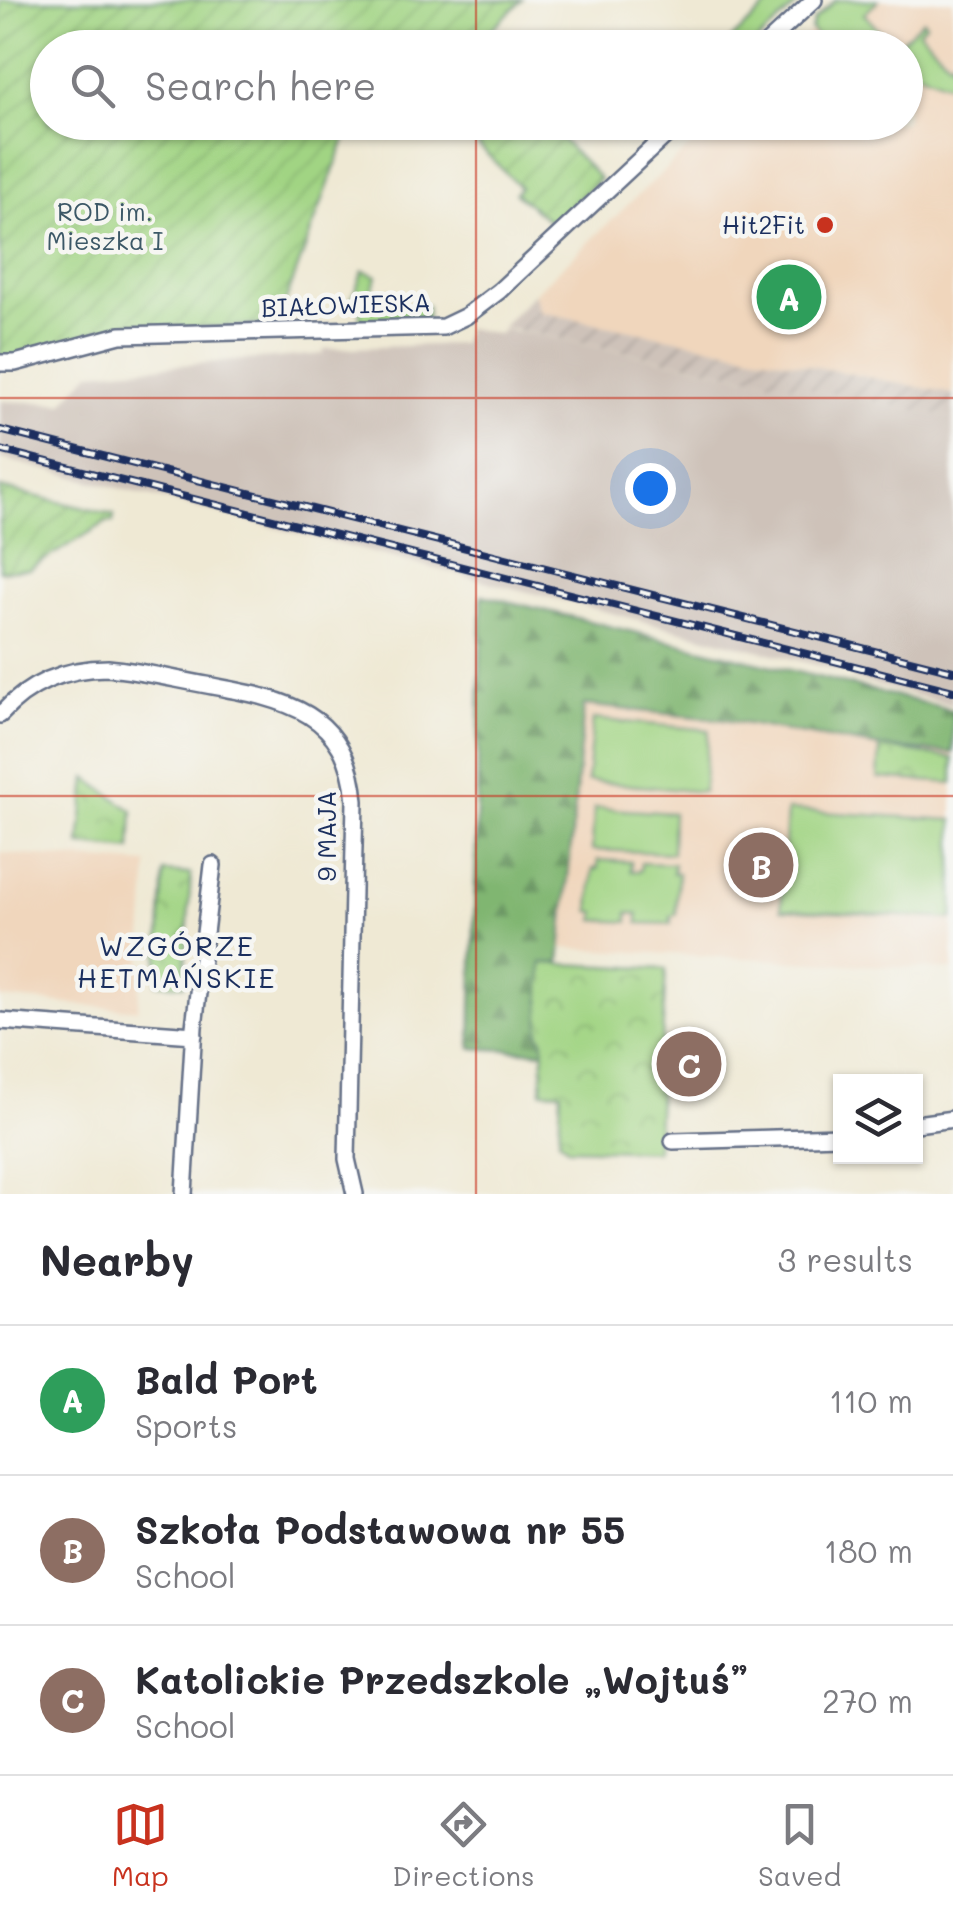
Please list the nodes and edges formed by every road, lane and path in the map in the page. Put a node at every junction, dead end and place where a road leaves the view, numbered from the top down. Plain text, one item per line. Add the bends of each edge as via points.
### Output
1 (814, 0) edge
2 (782, 30) edge
3 (661, 140) edge
4 (0, 363) edge
5 (0, 716) edge
6 (213, 865) dead end
7 (0, 1021) edge
8 (194, 1035) junction
9 (953, 1119) edge
10 (923, 1123) edge
11 (833, 1136) edge
12 (672, 1141) dead end
13 (353, 1188) edge
14 (184, 1194) edge

1 - 2 street
3 - 4 street, BIAŁOWIESKA via 499,291 443,327 120,336
5 - 13 street, 9 MAJA via 47,679 108,668 283,701 332,735 349,768 355,800 348,1116
6 - 8 street
7 - 8 street
8 - 14 street
9 - 10 street
11 - 12 street

